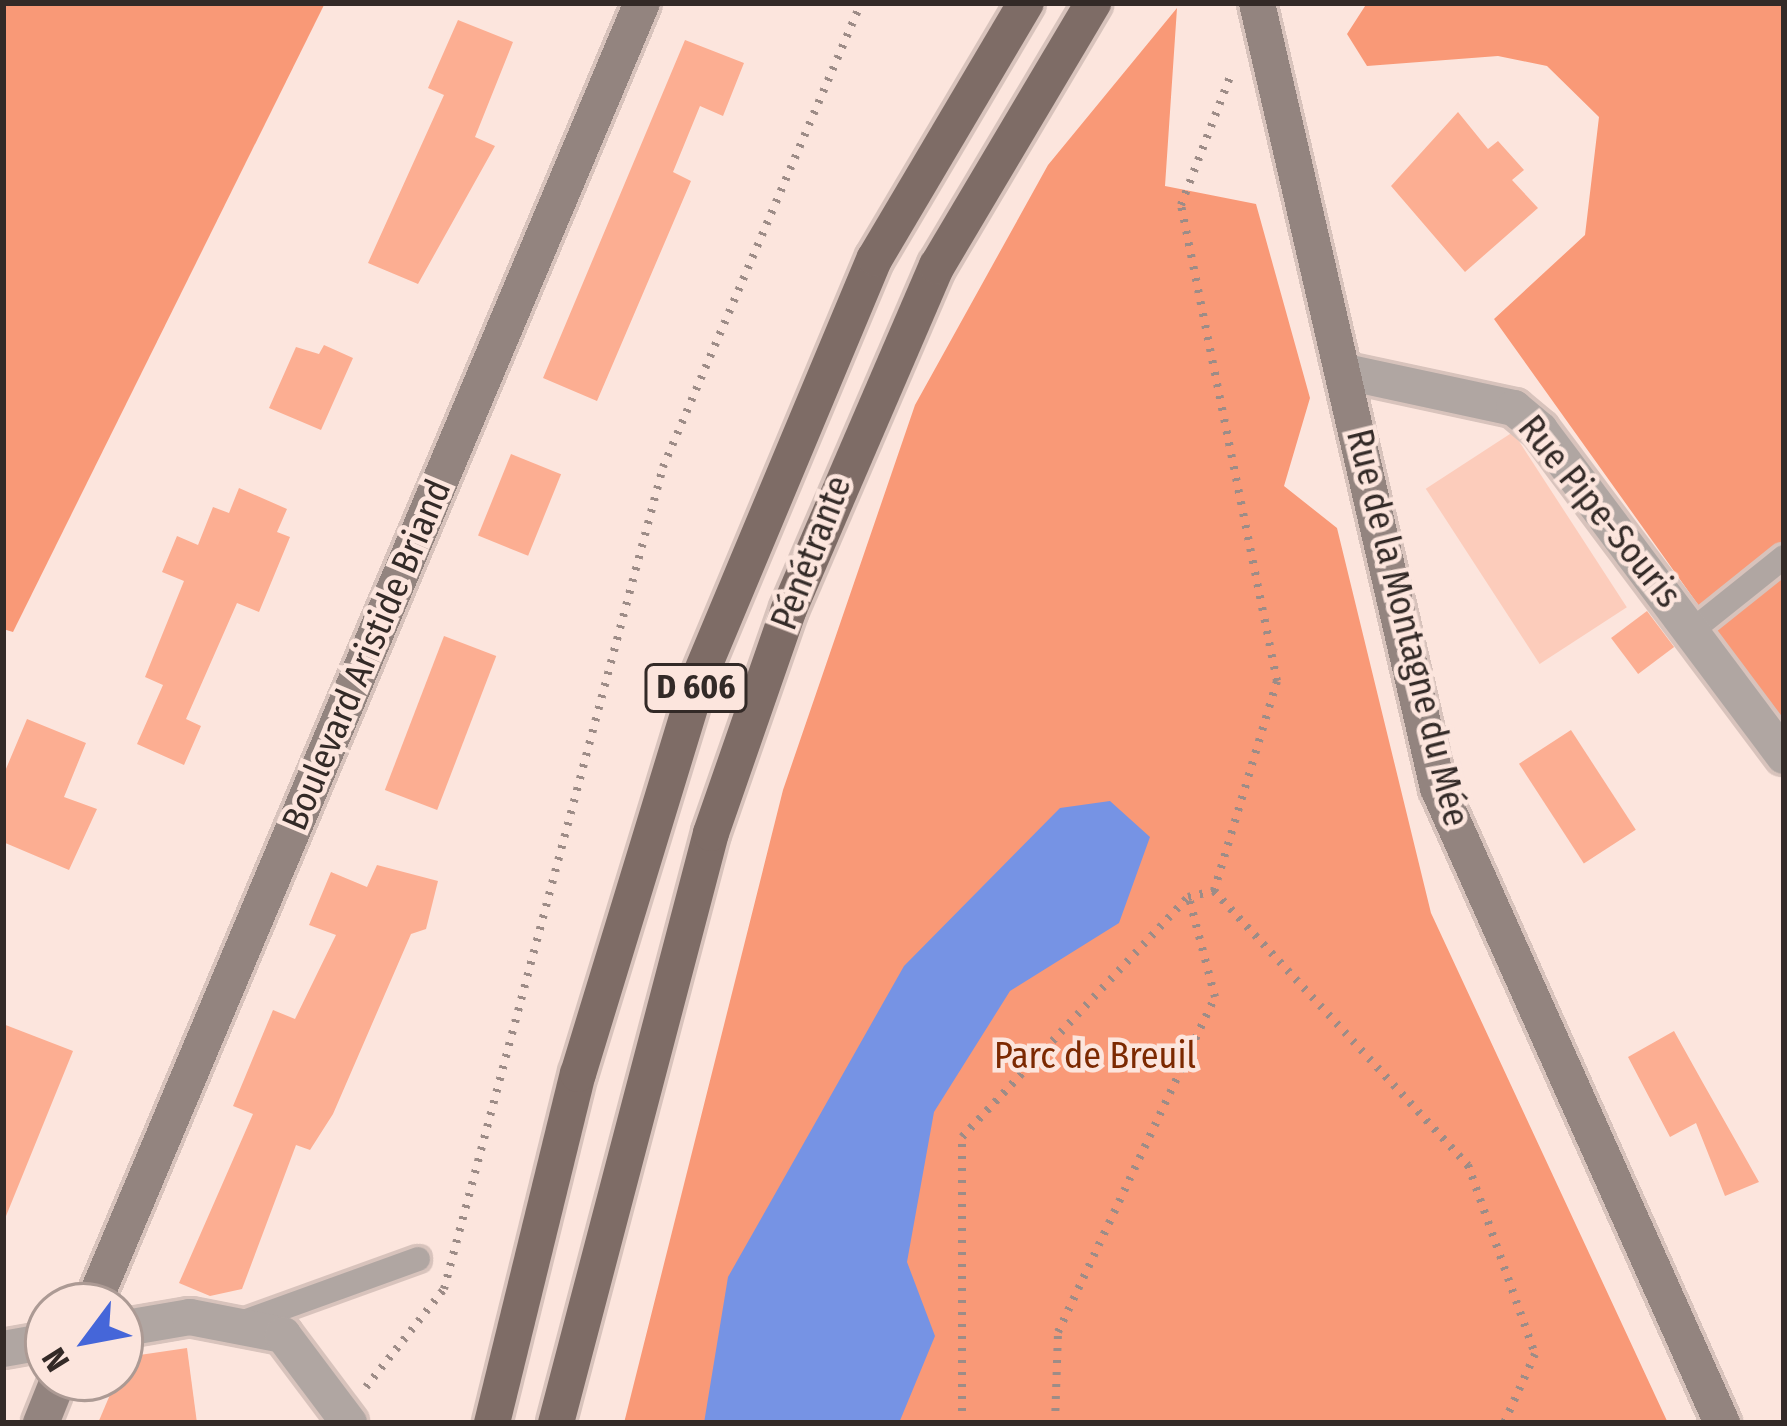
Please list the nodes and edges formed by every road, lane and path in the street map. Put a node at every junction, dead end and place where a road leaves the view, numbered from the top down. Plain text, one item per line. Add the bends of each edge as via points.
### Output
1 (642, 3) edge
2 (861, 3) edge
3 (1026, 3) edge
4 (1093, 3) edge
5 (1258, 3) edge
6 (1236, 60) dead end
7 (1346, 372) junction
8 (1784, 557) edge
9 (1694, 629) junction
10 (1784, 756) edge
11 (1214, 891) junction
12 (1189, 897) junction
13 (418, 1259) dead end
14 (102, 1282) edge
15 (244, 1322) junction
16 (144, 1328) edge
17 (353, 1409) edge
18 (492, 1423) edge
19 (556, 1423) edge
20 (962, 1423) edge
21 (1055, 1423) edge
22 (1504, 1423) edge
23 (1721, 1423) edge

1 - 14 street, Boulevard Aristide Briand
2 - 17 path via 663,467 444,1289
3 - 18 main road, Pénétrante / D 606 via 875,258 699,678 578,1074
4 - 19 main road, Pénétrante / D 606 via 937,266 789,609 711,833
5 - 7 street, Rue de la Montagne du Mée
6 - 11 path via 1181,205 1277,681
7 - 9 street, Rue Pipe-Souris via 1514,408 1631,538
7 - 23 street, Rue de la Montagne du Mée via 1438,788
8 - 9 lane
9 - 10 street, Rue Pipe-Souris
11 - 12 path
11 - 22 path via 1468,1165 1535,1354
12 - 20 path via 962,1137
12 - 21 path via 1215,998 1058,1332
13 - 15 lane
15 - 16 street
15 - 17 street via 308,1354

